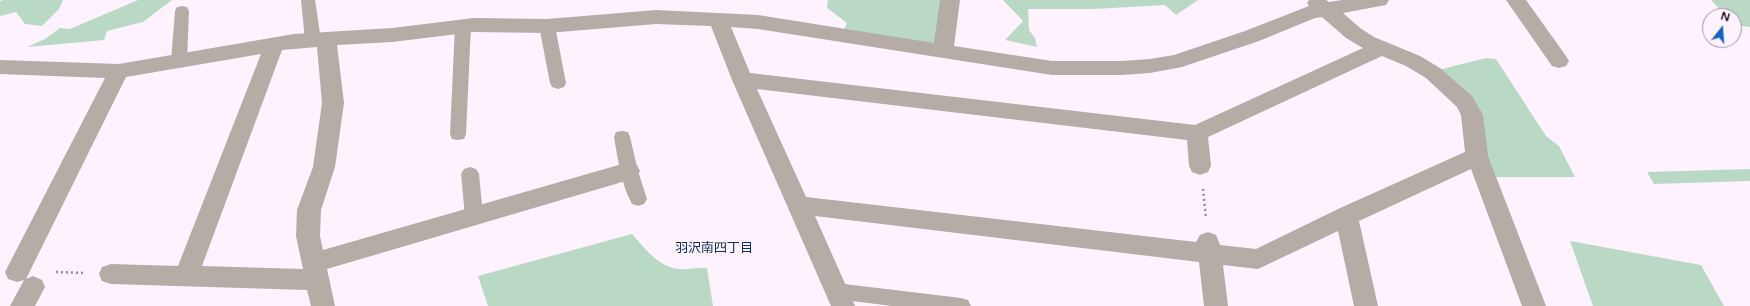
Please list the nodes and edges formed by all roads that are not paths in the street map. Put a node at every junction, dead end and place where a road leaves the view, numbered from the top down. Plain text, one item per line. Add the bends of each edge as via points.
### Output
1 (308, 0) edge
2 (950, 0) edge
3 (1379, 0) edge
4 (1516, 0) edge
5 (1318, 4) edge
6 (658, 8) edge
7 (182, 11) dead end
8 (718, 20) junction
9 (463, 26) junction
10 (547, 26) junction
11 (320, 40) junction
12 (274, 46) junction
13 (1381, 48) junction
14 (943, 52) junction
15 (179, 61) junction
16 (1559, 61) dead end
17 (0, 67) edge
18 (119, 71) junction
19 (742, 80) junction
20 (558, 83) dead end
21 (1197, 133) junction
22 (458, 134) dead end
23 (622, 137) dead end
24 (1477, 156) junction
25 (1200, 166) road end
26 (629, 170) junction
27 (470, 174) dead end
28 (638, 199) dead end
29 (797, 205) junction
30 (474, 216) junction
31 (1346, 216) junction
32 (1209, 248) junction
33 (315, 272) junction
34 (111, 274) road end
35 (186, 276) junction
36 (25, 282) edge
37 (840, 298) edge
38 (323, 306) edge
39 (961, 306) edge
40 (1216, 306) edge
41 (1366, 306) edge
42 (1534, 306) edge

1 - 11 lane
2 - 14 street
3 - 5 street
4 - 16 street
5 - 13 street via 1353,33
5 - 14 street via 1311,12 1252,36 1175,62 1150,66 1052,68
6 - 8 street
6 - 10 street
7 - 15 lane
8 - 14 street via 758,22
8 - 19 street
9 - 10 street
9 - 11 street
9 - 22 lane
10 - 20 lane
11 - 12 street
11 - 33 street via 333,103 324,167 310,210 308,236
12 - 15 street
12 - 35 street
13 - 21 street
13 - 24 street via 1427,69 1465,102 1472,115
15 - 18 street
17 - 18 street
18 - 36 street
19 - 21 street
19 - 29 street
21 - 25 street
23 - 26 lane
24 - 31 street
24 - 42 street
26 - 28 lane
26 - 30 street
27 - 30 lane
29 - 32 street
29 - 37 street
30 - 33 street
31 - 32 street via 1258,259
31 - 41 street
32 - 40 street
33 - 35 street
33 - 38 street
34 - 35 street
37 - 39 lane

